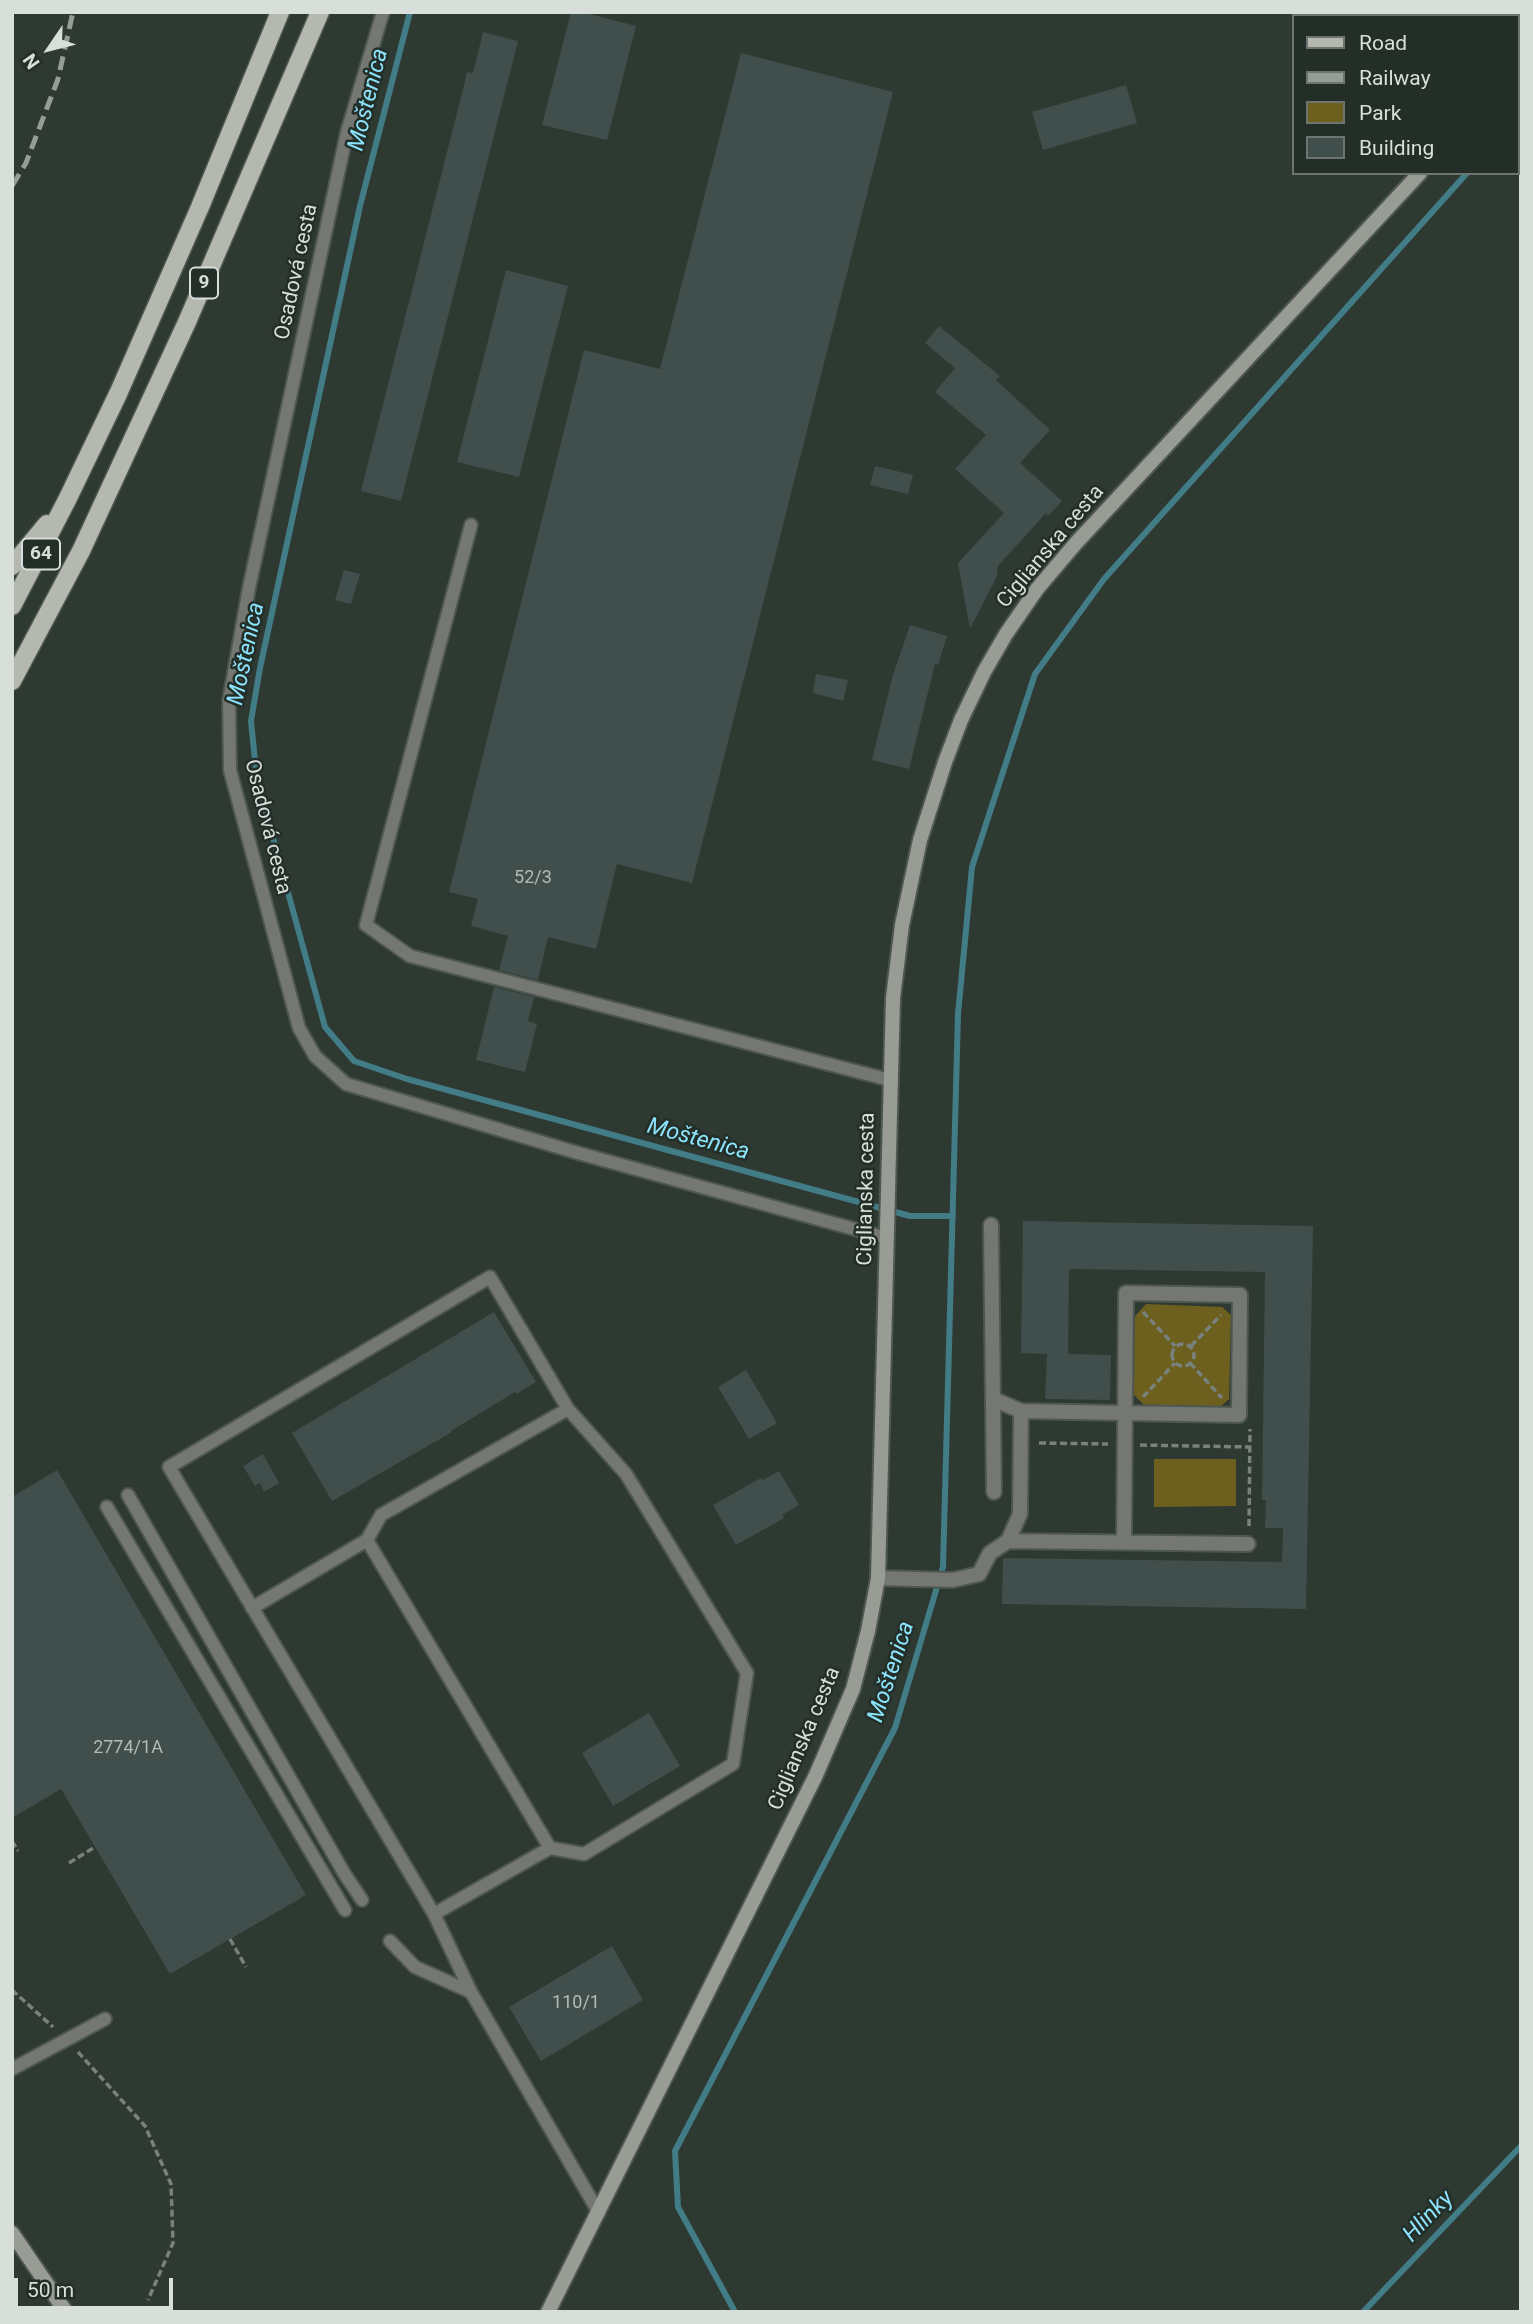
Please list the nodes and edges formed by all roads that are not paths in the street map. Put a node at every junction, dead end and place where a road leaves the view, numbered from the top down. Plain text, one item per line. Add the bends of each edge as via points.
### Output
1 (280, 12) edge
2 (320, 12) edge
3 (383, 12) edge
4 (1418, 175) edge
5 (67, 500) junction
6 (471, 525) dead end
7 (12, 566) edge
8 (12, 606) edge
9 (12, 681) edge
10 (890, 1080) junction
11 (991, 1226) dead end
12 (887, 1237) junction
13 (993, 1399) junction
14 (568, 1409) junction
15 (1021, 1411) junction
16 (1125, 1413) junction
17 (995, 1492) dead end
18 (128, 1495) dead end
19 (107, 1507) dead end
20 (367, 1540) junction
21 (1008, 1541) junction
22 (1124, 1542) junction
23 (1248, 1544) road end
24 (878, 1578) junction
25 (252, 1608) junction
26 (550, 1848) junction
27 (362, 1900) dead end
28 (345, 1910) dead end
29 (434, 1914) junction
30 (390, 1941) dead end
31 (471, 1992) junction
32 (105, 2018) dead end
33 (12, 2069) edge
34 (599, 2213) junction
35 (12, 2233) edge
36 (66, 2312) edge
37 (548, 2312) edge

1 - 5 main road, 9 via 200,207
2 - 9 main road, 9 via 176,346 81,551
3 - 12 lane, Osadová cesta via 347,132 229,701 230,770 299,1028 315,1056 346,1084
4 - 10 street, Ciglianska cesta via 1076,543 1006,634 961,720 920,841 902,925
5 - 7 main road, 9
5 - 8 main road, 64
6 - 10 lane via 366,925 411,956
10 - 12 street, Ciglianska cesta
11 - 13 street
12 - 24 street, Ciglianska cesta
13 - 15 street
13 - 17 street
14 - 20 lane via 381,1514
14 - 25 lane via 490,1277 169,1467
14 - 26 lane via 626,1474 747,1673 733,1764 584,1854
15 - 16 street
15 - 21 street via 1020,1514
16 - 16 street via 1238,1415 1240,1295 1126,1293
16 - 22 street
18 - 27 lane
19 - 28 lane
20 - 25 lane
20 - 26 lane
21 - 22 street
21 - 24 street via 990,1553 979,1574 953,1580
22 - 23 street
24 - 34 street, Ciglianska cesta via 853,1689 816,1775
25 - 29 lane
26 - 29 lane
29 - 31 lane
30 - 31 lane via 415,1967
31 - 34 lane
32 - 33 lane
34 - 37 street, Ciglianska cesta
35 - 36 street

